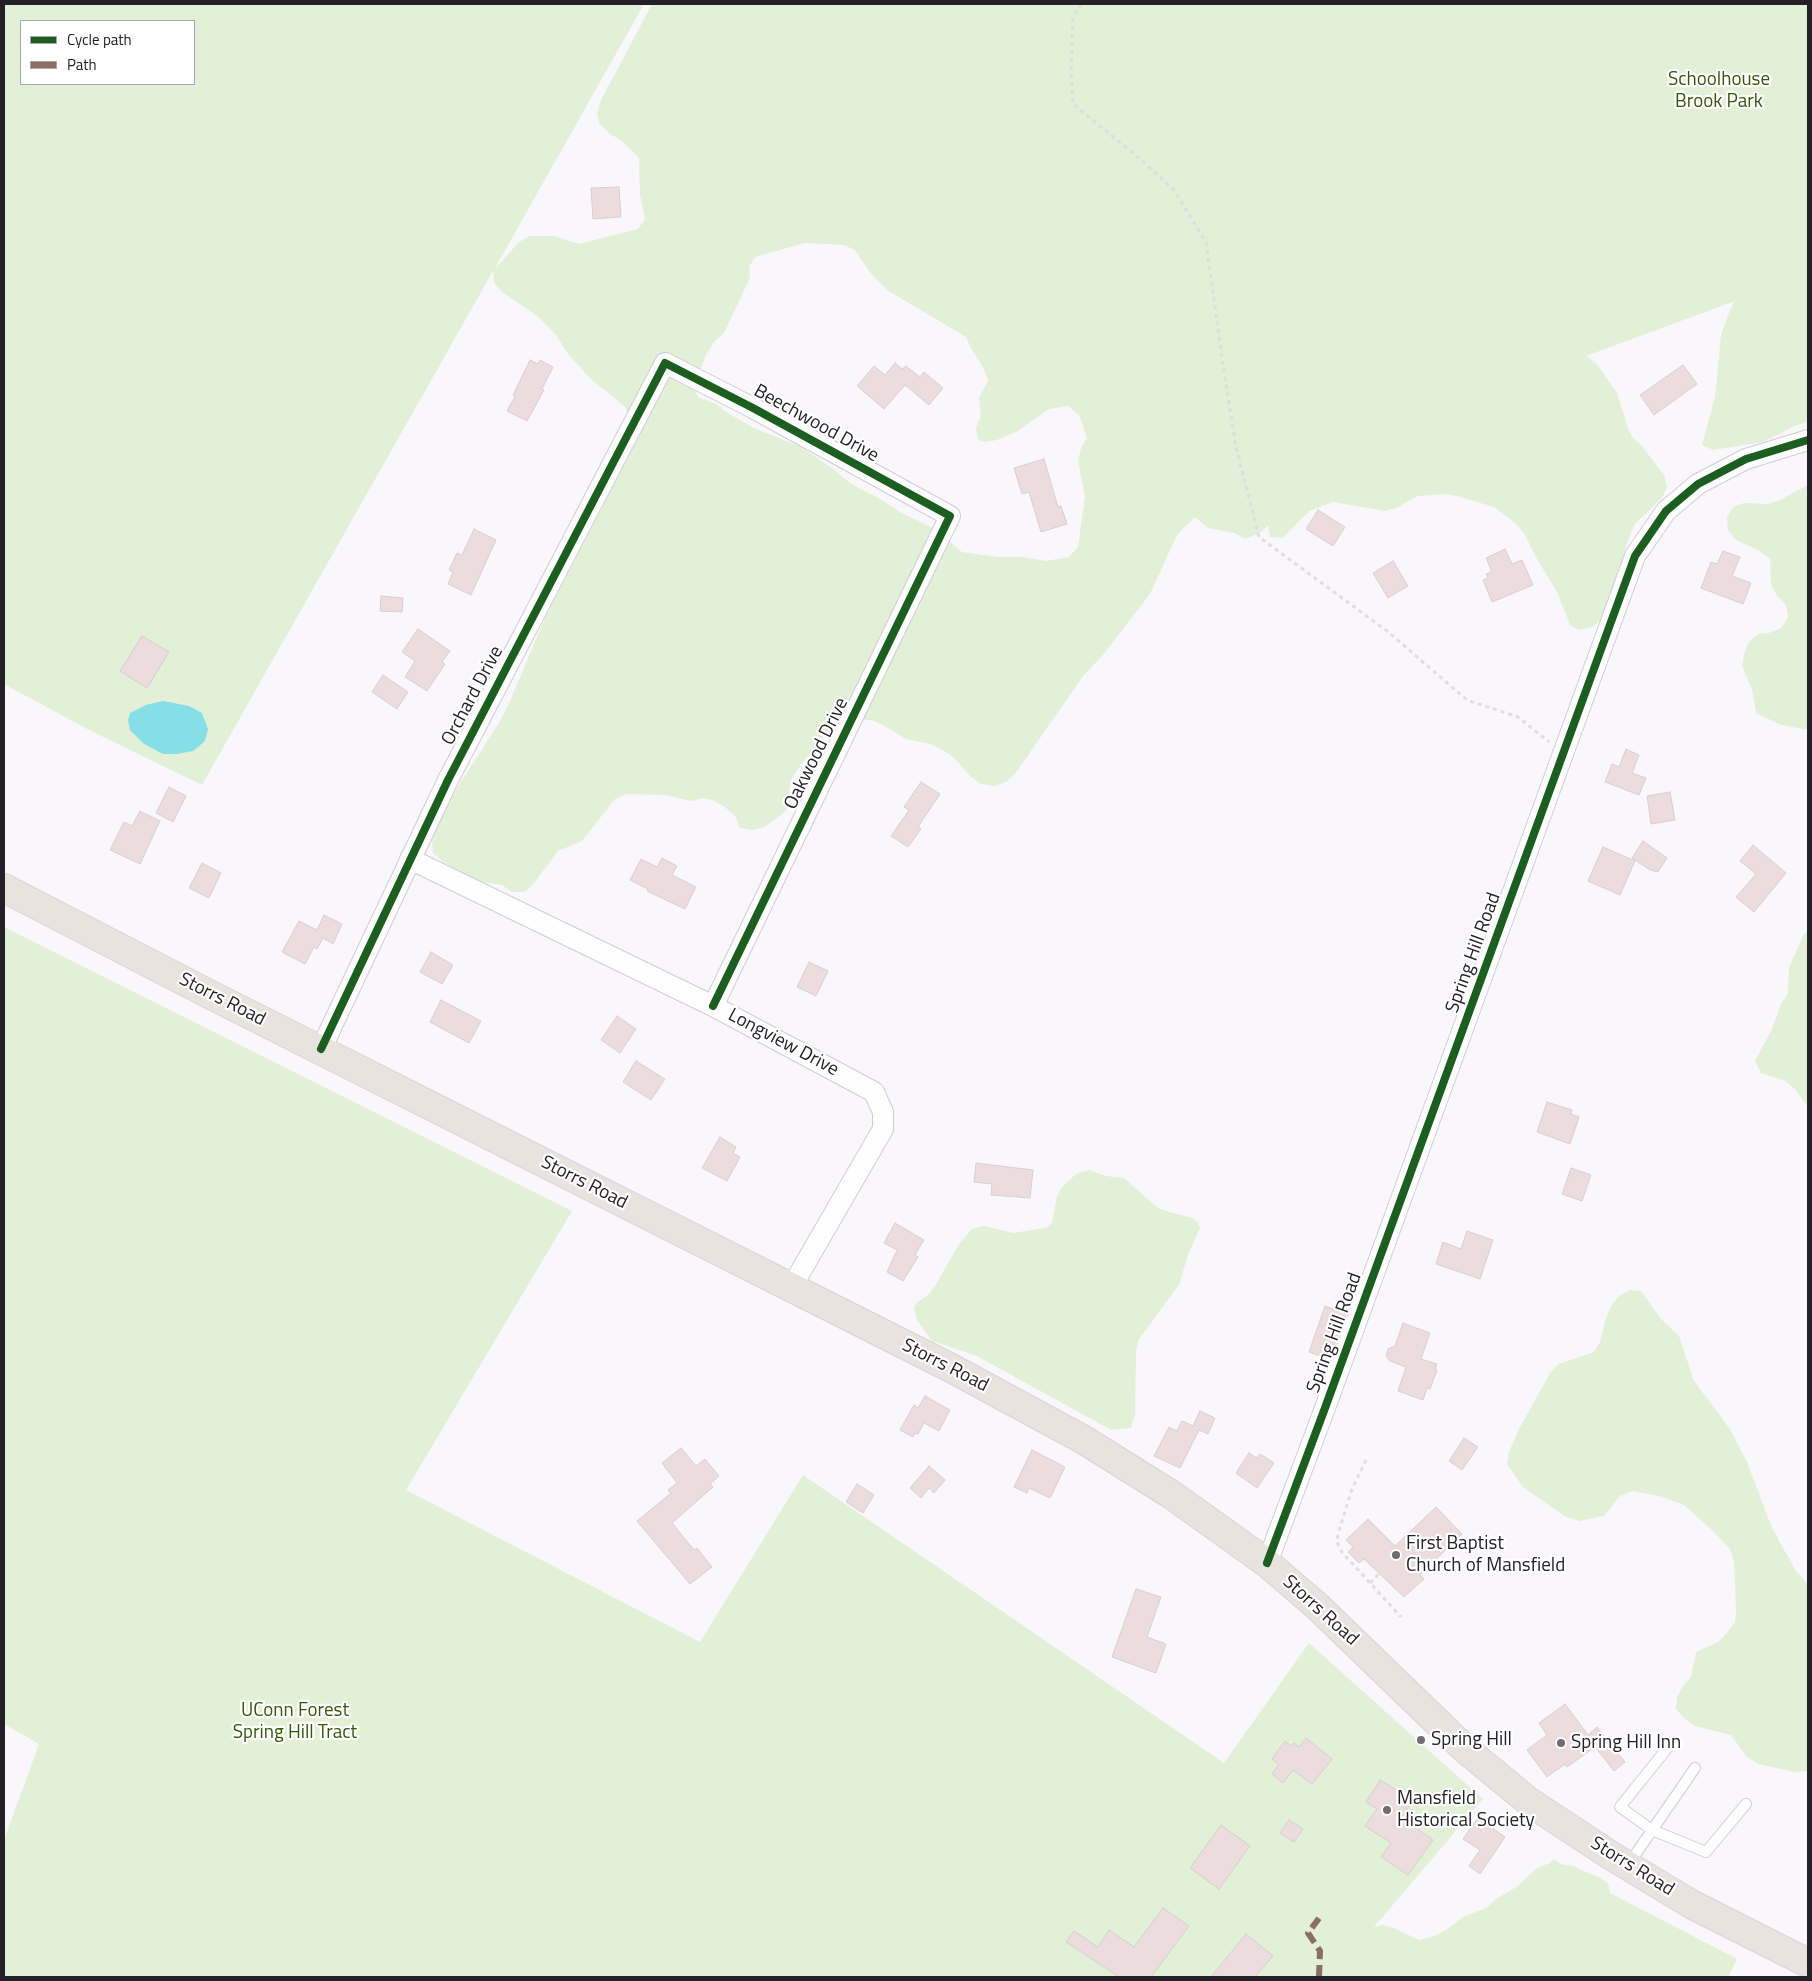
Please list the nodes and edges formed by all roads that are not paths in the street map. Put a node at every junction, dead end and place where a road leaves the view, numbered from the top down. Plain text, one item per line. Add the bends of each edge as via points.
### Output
1 (665, 363) joint
2 (1808, 440) edge
3 (950, 516) joint
4 (410, 859) junction
5 (4, 888) edge
6 (713, 1006) junction
7 (321, 1049) junction
8 (791, 1288) junction
9 (1267, 1563) junction
10 (1669, 1746) dead end
11 (1695, 1768) dead end
12 (1746, 1804) dead end
13 (1652, 1830) junction
14 (1627, 1865) junction
15 (1808, 1963) edge

1 - 3 street, Beechwood Drive
1 - 4 street, Orchard Drive
2 - 9 street, Spring Hill Road via 1746,459 1698,484 1666,511 1635,556
3 - 6 street, Oakwood Drive
4 - 6 street, Longview Drive
4 - 7 street, Orchard Drive
5 - 7 main road, Storrs Road
6 - 8 street, Longview Drive via 874,1092 883,1112 883,1129
7 - 8 main road, Storrs Road
8 - 9 main road, Storrs Road via 953,1369 1084,1440 1172,1495
9 - 14 main road, Storrs Road via 1318,1606 1464,1748 1528,1801
10 - 13 lane via 1620,1807
11 - 13 lane
12 - 13 lane via 1706,1852
13 - 14 lane
14 - 15 main road, Storrs Road via 1691,1904

